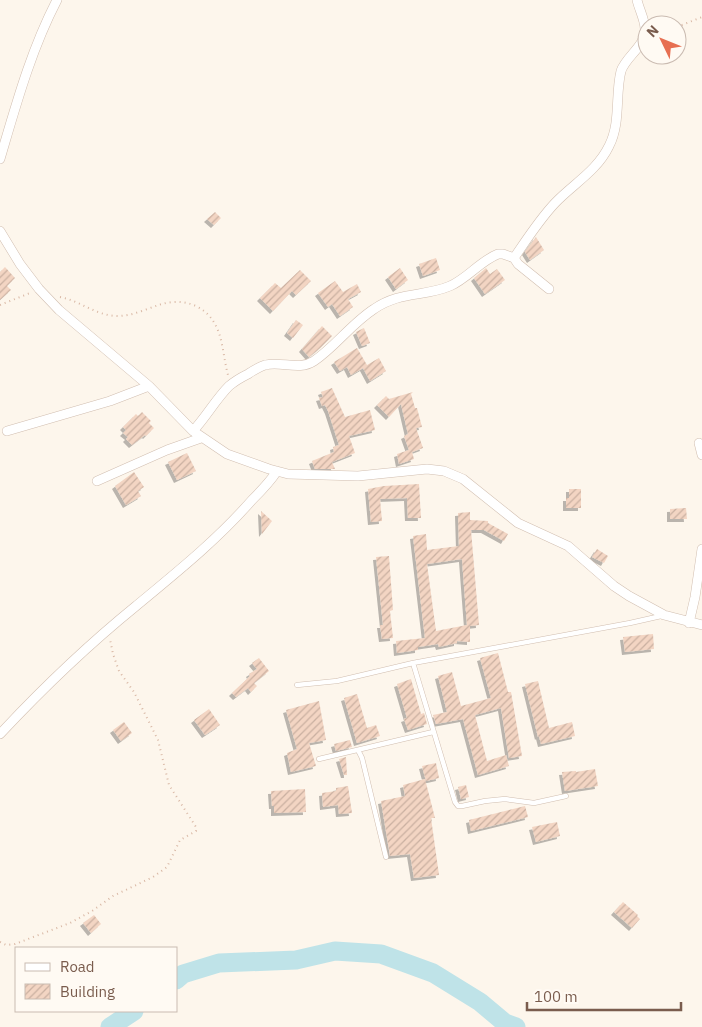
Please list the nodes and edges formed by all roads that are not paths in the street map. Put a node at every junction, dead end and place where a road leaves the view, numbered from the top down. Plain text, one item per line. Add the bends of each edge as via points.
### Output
1 (57, 0) edge
2 (637, 0) edge
3 (0, 159) edge
4 (1, 232) edge
5 (514, 258) junction
6 (549, 288) dead end
7 (149, 386) junction
8 (7, 431) dead end
9 (193, 431) junction
10 (201, 438) junction
11 (699, 443) dead end
12 (702, 455) edge
13 (277, 471) junction
14 (97, 480) dead end
15 (702, 549) edge
16 (664, 615) junction
17 (689, 623) junction
18 (702, 625) edge
19 (414, 663) junction
20 (297, 685) dead end
21 (432, 732) junction
22 (0, 734) edge
23 (358, 750) junction
24 (319, 758) dead end
25 (566, 796) dead end
26 (386, 856) dead end

1 - 3 street via 24,80
2 - 5 street via 645,29 644,38 622,70 610,144 601,160 535,226
4 - 7 street via 20,264 46,297
5 - 6 street
5 - 9 street via 498,254 449,286 392,299 375,308 324,354 304,366 279,364 259,367 230,385
7 - 8 street via 110,401
7 - 9 street
9 - 10 street
10 - 13 street via 227,454
10 - 14 street
11 - 12 street
13 - 16 street via 336,477 427,469 444,471 462,479 518,523 568,546 614,586
13 - 22 street via 238,517 197,557 109,630
15 - 17 street
16 - 17 street
16 - 19 lane
17 - 18 street
19 - 20 lane via 337,681
19 - 21 lane
21 - 23 lane
21 - 25 lane via 458,806 505,798 534,803
23 - 24 lane
23 - 26 lane

